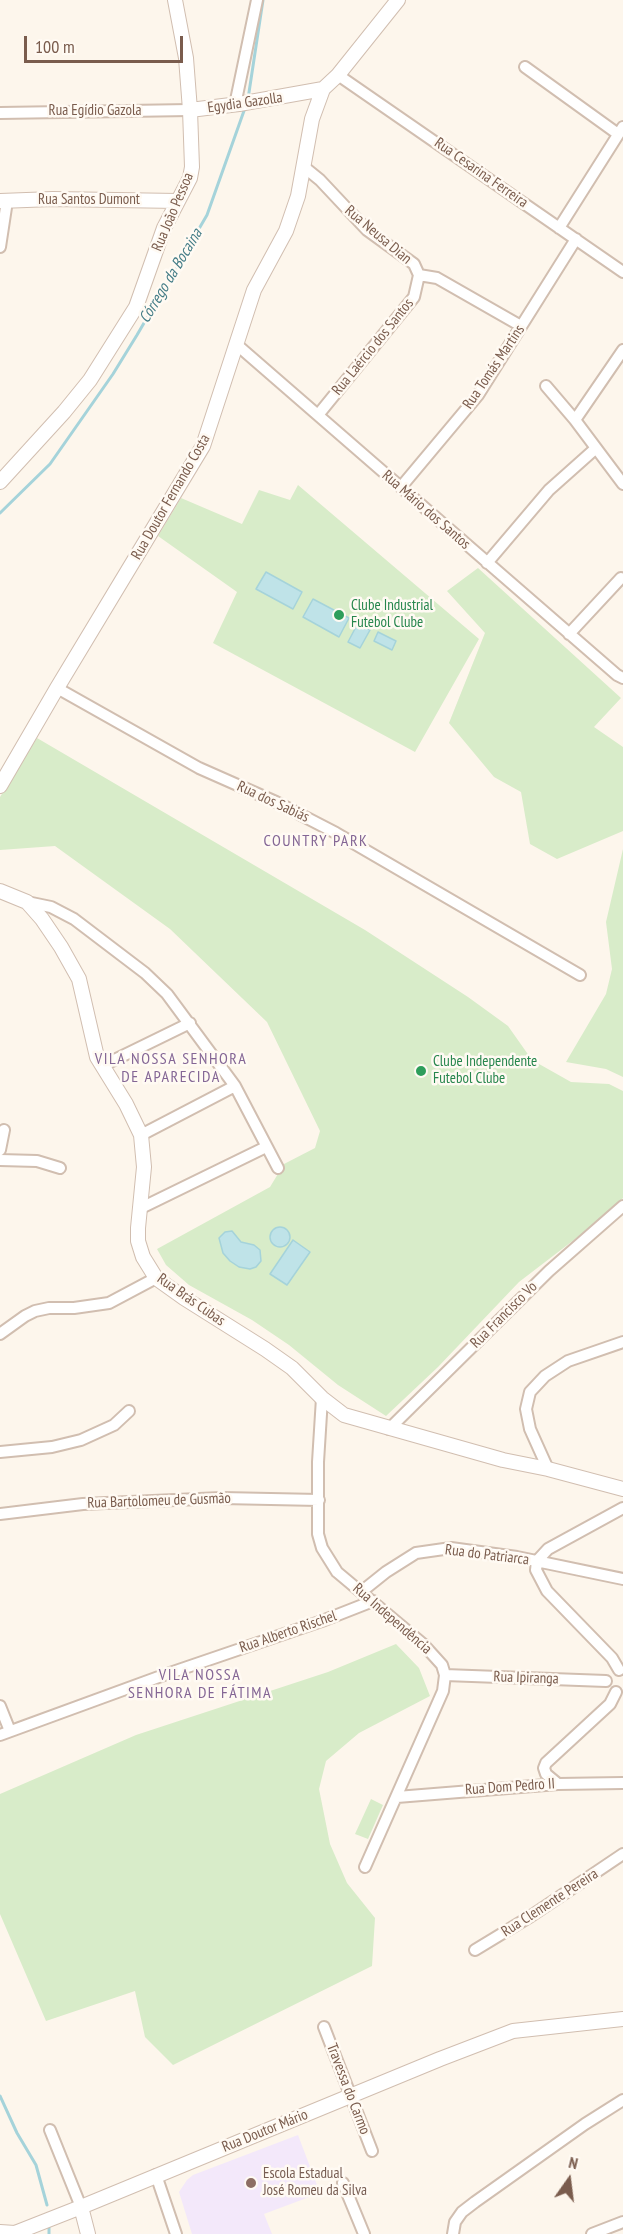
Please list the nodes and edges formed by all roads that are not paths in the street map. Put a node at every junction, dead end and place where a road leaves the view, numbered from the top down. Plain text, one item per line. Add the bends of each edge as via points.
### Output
1 (175, 0) edge
2 (257, 0) edge
3 (398, 0) edge
4 (525, 67) dead end
5 (338, 75) junction
6 (323, 89) junction
7 (299, 94) junction
8 (237, 105) junction
9 (190, 110) junction
10 (0, 113) edge
11 (312, 118) junction
12 (621, 130) edge
13 (304, 166) junction
14 (4, 201) edge
15 (178, 201) junction
16 (559, 228) junction
17 (576, 239) junction
18 (0, 247) edge
19 (623, 272) edge
20 (419, 275) junction
21 (521, 326) junction
22 (236, 344) junction
23 (623, 350) edge
24 (546, 386) dead end
25 (318, 415) junction
26 (574, 420) junction
27 (595, 449) junction
28 (0, 482) edge
29 (623, 484) edge
30 (401, 487) junction
31 (487, 563) junction
32 (621, 578) dead end
33 (569, 634) junction
34 (620, 677) edge
35 (57, 688) junction
36 (0, 786) edge
37 (0, 891) edge
38 (27, 902) junction
39 (580, 975) dead end
40 (190, 1023) junction
41 (102, 1066) junction
42 (235, 1086) junction
43 (4, 1130) dead end
44 (141, 1135) junction
45 (267, 1147) junction
46 (0, 1150) edge
47 (0, 1160) edge
48 (60, 1168) dead end
49 (278, 1168) dead end
50 (623, 1206) edge
51 (139, 1209) junction
52 (156, 1278) junction
53 (0, 1334) edge
54 (623, 1342) edge
55 (322, 1398) junction
56 (129, 1411) dead end
57 (389, 1429) junction
58 (0, 1452) edge
59 (548, 1469) junction
60 (623, 1489) edge
61 (319, 1500) junction
62 (623, 1508) edge
63 (0, 1514) edge
64 (537, 1561) junction
65 (623, 1579) edge
66 (361, 1592) junction
67 (373, 1601) junction
68 (621, 1670) edge
69 (446, 1675) junction
70 (606, 1681) junction
71 (620, 1691) edge
72 (0, 1706) edge
73 (5, 1733) edge
74 (623, 1783) edge
75 (558, 1784) junction
76 (397, 1797) junction
77 (623, 1854) edge
78 (365, 1867) dead end
79 (475, 1950) dead end
80 (623, 2019) edge
81 (324, 2027) dead end
82 (349, 2097) junction
83 (623, 2100) edge
84 (50, 2130) dead end
85 (372, 2151) dead end
86 (156, 2175) junction
87 (343, 2183) dead end
88 (81, 2207) junction
89 (623, 2222) edge
90 (0, 2232) edge
91 (88, 2234) edge
92 (176, 2234) edge
93 (364, 2234) edge
94 (453, 2234) edge
95 (592, 2234) edge

1 - 9 street, Rua João Pessoa via 186,58
2 - 8 street
3 - 5 street, Rua Doutor Fernando Costa
4 - 12 street
5 - 6 street, Rua Doutor Fernando Costa
5 - 16 street, Rua Cesarina Ferreira
6 - 7 street
6 - 11 street, Rua Doutor Fernando Costa
7 - 8 street, Egydia Gazolla
7 - 11 street
8 - 9 street, Egydia Gazolla
9 - 10 street, Rua Egídio Gazola
9 - 15 street, Rua João Pessoa via 192,167
11 - 13 street, Rua Doutor Fernando Costa
12 - 16 street
13 - 20 street, Rua Neusa Dian via 367,230 414,264
13 - 22 street, Rua Doutor Fernando Costa via 286,231 254,290
14 - 15 street, Rua Santos Dumont
14 - 18 street
15 - 28 street, Rua João Pessoa via 164,228 136,307 90,380
16 - 17 street, Rua Cesarina Ferreira
17 - 19 street, Rua Cesarina Ferreira
17 - 21 street, Rua Tomás Martins
20 - 21 street, Rua Neusa Dian via 437,278
20 - 25 street, Rua Laércio dos Santos via 414,297
21 - 30 street, Rua Tomás Martins via 478,395
22 - 25 street, Rua Mário dos Santos
22 - 35 street, Rua Doutor Fernando Costa via 203,446
23 - 26 street
24 - 26 street
25 - 30 street, Rua Mário dos Santos
26 - 27 street
27 - 29 street
27 - 31 street via 549,490
30 - 31 street, Rua Mário dos Santos
31 - 33 street, Rua Mário dos Santos
32 - 33 street
33 - 34 street, Rua Mário dos Santos
35 - 36 street, Rua Doutor Fernando Costa
35 - 39 street, Rua dos Sabiás via 199,768 336,833
37 - 38 street, Rua Brás Cubas
38 - 40 street via 61,911 112,947 167,994
38 - 41 street, Rua Brás Cubas via 52,933 79,979
40 - 41 street
40 - 42 street
41 - 44 street, Rua Brás Cubas
42 - 44 street
42 - 45 street
43 - 46 street
44 - 51 street, Rua Brás Cubas via 144,1167
45 - 49 street
45 - 51 street
47 - 48 street via 37,1161
50 - 57 street, Rua Francisco Vo via 532,1287
51 - 52 street, Rua Brás Cubas via 138,1241
52 - 53 street via 109,1303 35,1311
52 - 55 street, Rua Brás Cubas via 292,1368
54 - 59 street via 568,1361 530,1392 526,1409
55 - 57 street, Rua Brás Cubas via 344,1415
55 - 61 street, Rua Independência
56 - 58 street via 114,1425 81,1440
57 - 59 street, Rua Brás Cubas
59 - 60 street, Rua Brás Cubas
61 - 63 street, Rua Bartolomeu de Gusmão via 83,1504
61 - 66 street, Rua Independência via 318,1534 322,1548 337,1572
62 - 64 street via 559,1542
64 - 65 street, Rua do Patriarca
64 - 66 street, Rua do Patriarca via 489,1552 434,1549 416,1553
64 - 68 street via 538,1576 547,1591
66 - 67 street, Rua Independência
67 - 69 street, Rua Independência via 423,1644
67 - 73 street, Rua Alberto Rischel
68 - 70 street via 610,1672
69 - 70 street, Rua Ipiranga
69 - 76 street via 443,1691
70 - 71 street via 610,1689
71 - 75 street via 546,1763 546,1774
72 - 73 street
74 - 75 street, Rua Dom Pedro II
75 - 76 street, Rua Dom Pedro II
76 - 78 street
77 - 79 street, Rua Clemente Pereira
80 - 82 street, Rua Doutor Mário via 513,2031
81 - 82 street, Travessa do Carmo
82 - 85 street, Travessa do Carmo
82 - 86 street, Rua Doutor Mário
83 - 94 street via 462,2212
84 - 88 street
86 - 88 street, Rua Doutor Mário
86 - 92 street
87 - 93 street
88 - 90 street, Rua Doutor Mário via 15,2233
88 - 91 street
89 - 95 street

